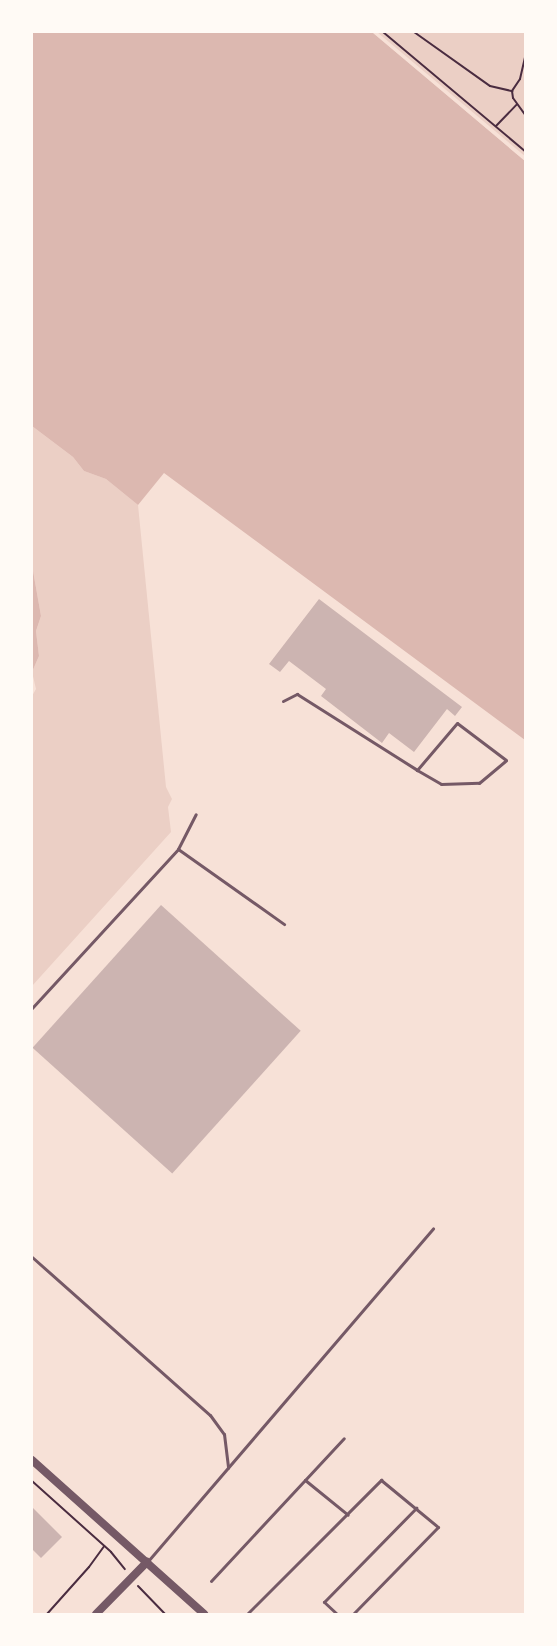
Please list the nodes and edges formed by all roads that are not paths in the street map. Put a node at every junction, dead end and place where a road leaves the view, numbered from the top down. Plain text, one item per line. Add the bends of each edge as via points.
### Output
1 (283, 701) dead end
2 (417, 770) junction
3 (196, 814) dead end
4 (178, 849) junction
5 (284, 924) dead end
6 (32, 1008) edge
7 (433, 1229) dead end
8 (32, 1257) edge
9 (344, 1438) dead end
10 (32, 1460) edge
11 (228, 1468) junction
12 (305, 1480) junction
13 (416, 1508) junction
14 (348, 1515) junction
15 (147, 1562) junction
16 (211, 1581) dead end
17 (96, 1614) edge
18 (204, 1614) edge
19 (247, 1614) edge
20 (337, 1614) edge
21 (353, 1614) edge

1 - 2 lane via 297,694
2 - 2 lane via 441,784 479,783 506,760 457,723
3 - 4 lane
4 - 5 lane
4 - 6 lane
7 - 11 lane
8 - 11 lane via 210,1415 224,1434
9 - 12 lane
10 - 15 street
11 - 15 lane
12 - 14 lane
12 - 16 lane
13 - 14 lane via 381,1480
13 - 20 lane via 324,1602
13 - 21 lane via 438,1527
14 - 19 lane
15 - 17 street
15 - 18 street

